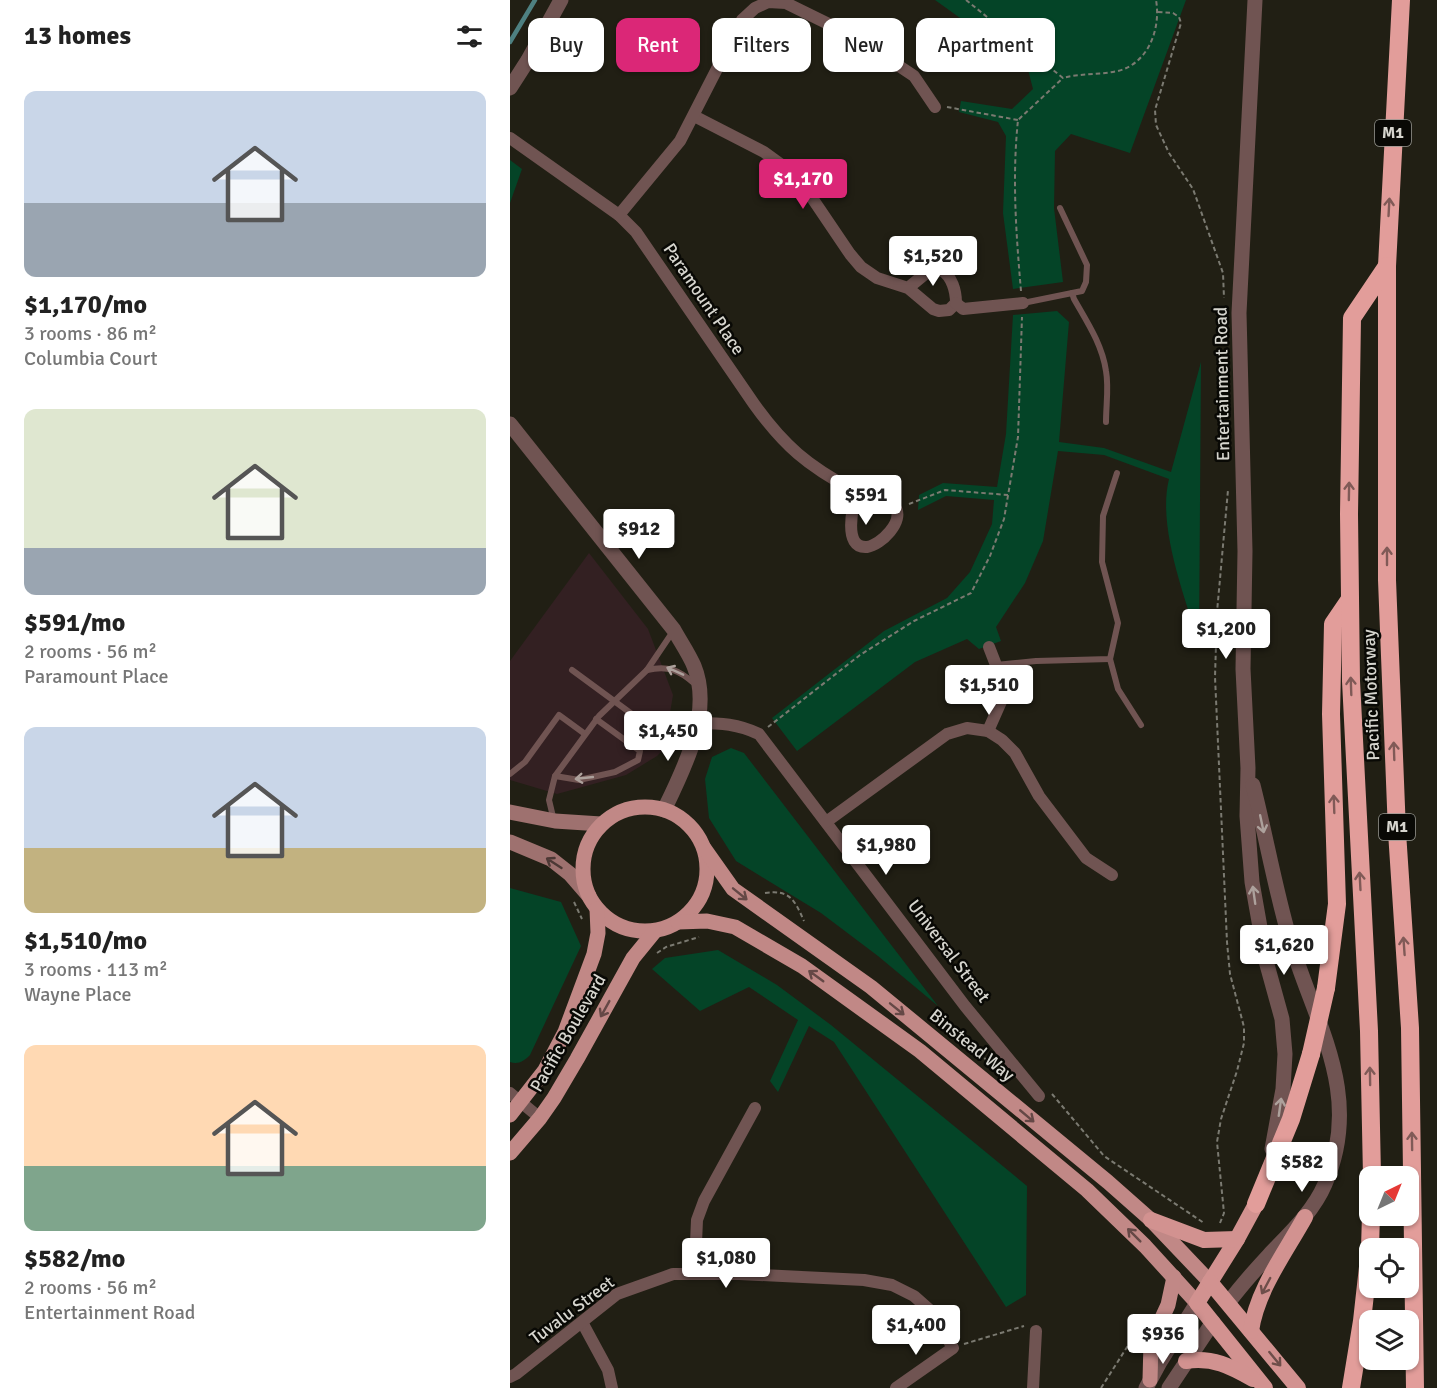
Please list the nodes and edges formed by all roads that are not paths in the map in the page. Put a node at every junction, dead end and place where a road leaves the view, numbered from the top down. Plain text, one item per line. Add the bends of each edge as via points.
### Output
1 (561, 0) edge
2 (1255, 0) edge
3 (1401, 0) edge
4 (510, 88) edge
5 (934, 107) road end
6 (694, 116) junction
7 (510, 138) edge
8 (1060, 208) dead end
9 (619, 215) junction
10 (1387, 266) junction
11 (908, 288) junction
12 (1072, 293) junction
13 (956, 303) junction
14 (1023, 303) joint
15 (1106, 422) dead end
16 (510, 424) edge
17 (1117, 473) dead end
18 (857, 492) junction
19 (1350, 599) junction
20 (674, 630) junction
21 (989, 647) dead end
22 (1110, 659) junction
23 (996, 665) junction
24 (572, 670) dead end
25 (647, 670) junction
26 (700, 688) junction
27 (615, 701) junction
28 (596, 719) junction
29 (698, 723) junction
30 (1141, 725) dead end
31 (655, 731) dead end
32 (988, 731) junction
33 (585, 734) junction
34 (1248, 768) junction
35 (510, 774) edge
36 (555, 776) junction
37 (664, 810) junction
38 (510, 812) edge
39 (555, 821) junction
40 (826, 822) junction
41 (601, 824) junction
42 (510, 842) edge
43 (704, 848) junction
44 (1112, 875) dead end
45 (593, 902) junction
46 (678, 922) junction
47 (656, 931) junction
48 (1045, 1094) road end
49 (515, 1098) edge
50 (755, 1108) dead end
51 (510, 1115) edge
52 (540, 1118) junction
53 (510, 1153) edge
54 (1372, 1166) edge
55 (1256, 1204) junction
56 (1305, 1217) junction
57 (1151, 1220) junction
58 (1237, 1239) junction
59 (699, 1274) junction
60 (1174, 1277) junction
61 (1210, 1282) junction
62 (1365, 1298) edge
63 (1197, 1303) junction
64 (1228, 1303) junction
65 (582, 1322) junction
66 (1213, 1322) junction
67 (1036, 1331) road end
68 (1251, 1331) junction
69 (1186, 1361) junction
70 (510, 1377) edge
71 (1148, 1384) edge
72 (1264, 1386) edge
73 (612, 1388) edge
74 (896, 1388) edge
75 (1033, 1388) edge
76 (1169, 1388) edge
77 (1298, 1388) edge
78 (1351, 1388) edge
79 (1415, 1388) edge

1 - 4 street
2 - 34 street, Entertainment Road via 1239,313 1245,551 1243,669
10 -> 3 highway, Pacific Motorway / M1
5 - 6 street via 914,75 857,38 786,3 768,2 742,20
6 - 9 street via 680,141
6 - 11 street via 764,152 786,168 806,189 861,267 877,278
7 - 9 street, Paramount Place
8 - 12 lane via 1087,265 1082,291
9 - 18 street, Paramount Place via 636,232 770,427 808,464
19 -> 10 highway via 1352,318
79 -> 10 highway, Pacific Motorway / M1 via 1410,1028 1387,580
11 - 13 street via 939,311 949,310
11 - 13 street via 925,274 941,270 953,285
12 - 14 lane
12 - 15 lane via 1103,357
13 - 14 street via 963,309
16 - 20 street
17 - 22 lane via 1103,516 1102,562 1118,623
18 - 18 street, Paramount Place via 851,524 852,535 862,547 875,544 893,528 898,516 890,502
54 -> 19 highway
55 -> 19 highway, bridge via 1292,1119 1326,988 1337,904 1331,714 1333,624
20 - 25 lane
20 - 26 street via 695,667
21 - 23 street
22 - 23 lane
22 - 30 lane via 1118,689
23 - 32 street via 1003,697
24 - 27 lane
26 -> 25 lane via 669,667
25 - 27 lane
26 - 29 street
27 - 28 lane
27 - 31 lane
28 - 33 lane
28 -> 36 lane via 640,751 638,760 615,772 579,780
29 - 37 street via 683,770
29 - 40 street, Universal Street via 735,725 759,735
32 - 40 street via 967,728 947,734
32 - 44 street via 1015,753 1039,796 1086,858
33 - 35 lane via 559,715 525,762
33 - 36 lane
55 -> 34 street, Entertainment Road via 1276,1130 1285,1054 1282,1019 1266,961 1252,882
34 -> 56 street, Entertainment Road via 1290,940 1330,1052 1340,1099 1333,1163
36 - 39 lane via 549,800
37 - 41 main road via 631,808
37 - 43 main road via 688,825
38 - 39 main road
39 - 41 main road
40 - 48 street, Universal Street via 965,1006 1020,1073
41 - 45 main road via 584,858 583,878
45 -> 42 main road via 570,874 551,859
43 - 46 main road via 704,890 694,909
43 -> 57 main road, Binstead Way via 733,889 871,987
45 - 47 main road via 609,920 623,928
45 - 49 main road, Pacific Boulevard via 598,933 594,954 565,1032 545,1070
46 - 47 main road
60 -> 46 main road, Binstead Way via 1069,1174 920,1051 802,966 735,927 707,921
47 -> 52 main road, Pacific Boulevard via 633,958 578,1059
49 - 51 main road, Pacific Boulevard
49 - 52 street
50 - 59 street via 697,1220
52 - 53 main road, Pacific Boulevard
55 - 58 highway, Entertainment Road
56 - 64 street, Entertainment Road
56 -> 68 highway via 1265,1288
57 - 58 highway via 1187,1235
57 - 61 main road, Binstead Way
58 - 61 highway, Entertainment Road
59 - 65 street, Tuvalu Street via 673,1274 641,1284 617,1294
59 - 74 street, Tuvalu Street via 864,1280 914,1296 932,1312 953,1348
60 - 63 main road, Binstead Way
60 - 71 main road via 1168,1305 1151,1342
61 - 63 highway, Entertainment Road
61 - 64 highway
62 - 78 highway
63 - 66 highway
63 - 71 street
64 - 66 highway, Entertainment Road
64 - 68 highway
65 - 70 street, Tuvalu Street
65 - 73 street via 608,1370
66 - 69 street
66 - 72 highway
67 - 75 street
68 -> 77 highway
69 - 72 highway via 1216,1361
69 - 76 street

